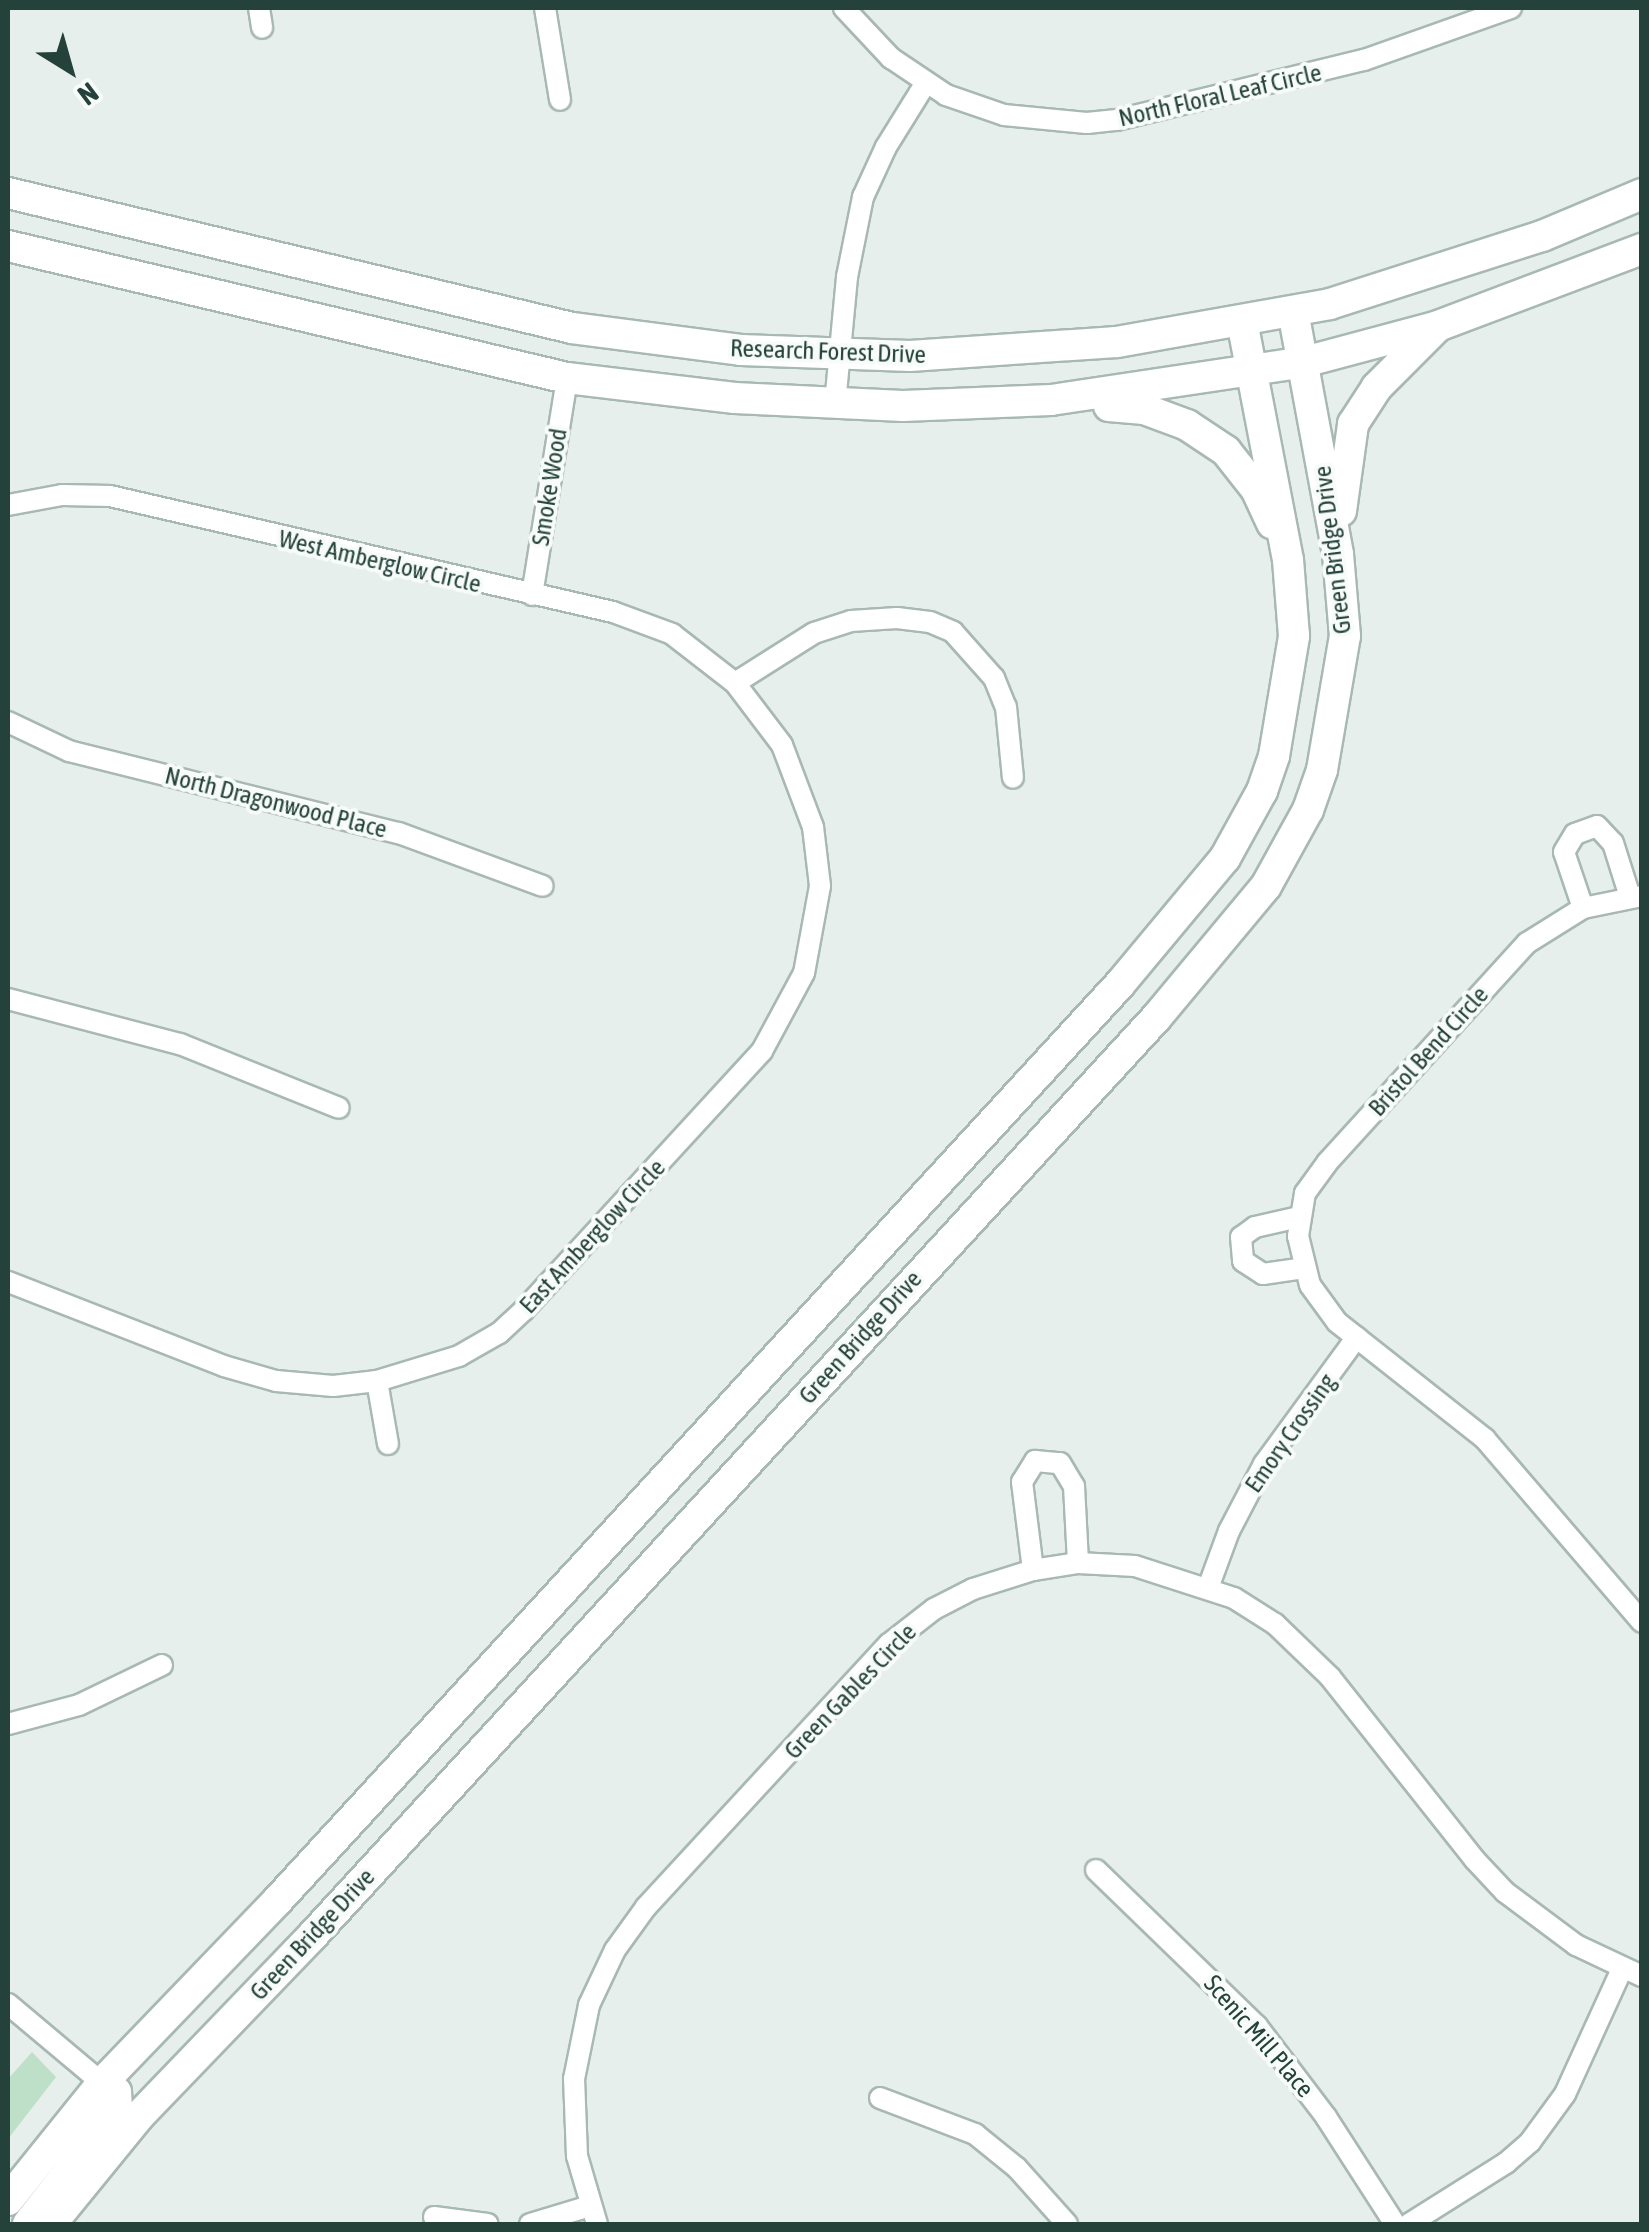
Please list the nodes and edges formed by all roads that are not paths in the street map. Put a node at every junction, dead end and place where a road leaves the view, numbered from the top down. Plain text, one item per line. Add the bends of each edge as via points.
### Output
1 (545, 8) edge
2 (844, 8) edge
3 (1511, 8) edge
4 (924, 84) junction
5 (560, 100) dead end
6 (8, 193) edge
7 (1642, 194) edge
8 (8, 246) edge
9 (1642, 250) edge
10 (1294, 312) junction
11 (1242, 321) junction
12 (1438, 326) junction
13 (840, 354) junction
14 (1304, 362) junction
15 (1254, 371) junction
16 (567, 378) junction
17 (1052, 400) junction
18 (835, 404) junction
19 (8, 505) edge
20 (1338, 554) junction
21 (1288, 560) junction
22 (532, 596) junction
23 (735, 683) junction
24 (8, 722) edge
25 (1013, 778) dead end
26 (543, 886) dead end
27 (1636, 896) edge
28 (1582, 908) junction
29 (8, 999) edge
30 (339, 1108) dead end
31 (1299, 1217) junction
32 (1304, 1268) junction
33 (8, 1282) edge
34 (1357, 1338) junction
35 (377, 1382) junction
36 (388, 1444) dead end
37 (1078, 1564) junction
38 (1033, 1570) junction
39 (1208, 1588) junction
40 (1642, 1622) edge
41 (162, 1665) dead end
42 (8, 1724) edge
43 (1096, 1870) dead end
44 (1632, 1972) edge
45 (8, 2004) edge
46 (102, 2083) junction
47 (880, 2098) dead end
48 (8, 2200) edge
49 (593, 2215) edge
50 (434, 2217) dead end
51 (28, 2224) edge
52 (51, 2224) edge
53 (488, 2224) edge
54 (530, 2224) edge
55 (1067, 2224) edge
56 (1395, 2224) edge
57 (1409, 2224) edge

1 - 5 street
2 - 4 street
3 - 4 street, North Floral Leaf Circle via 1364,60 1117,120 1027,120
4 - 13 street via 863,197
6 - 13 main road, Research Forest Drive via 572,328 722,348
7 - 10 main road, Research Forest Drive via 1458,266
8 - 16 main road, Research Forest Drive
9 - 12 main road, Research Forest Drive
10 - 11 main road, Research Forest Drive
10 - 14 main road, Green Bridge Drive
11 - 13 main road, Research Forest Drive via 1049,350
11 - 15 main road, Green Bridge Drive
12 - 14 main road, Research Forest Drive
12 - 20 main road via 1377,387 1352,424
13 - 18 street
14 - 15 main road, Research Forest Drive
14 - 20 main road, Green Bridge Drive
15 - 17 main road, Research Forest Drive
15 - 21 main road, Green Bridge Drive
16 - 18 main road, Research Forest Drive
16 - 22 street, Smoke Wood
17 - 18 main road, Research Forest Drive
17 - 21 main road via 1144,409 1187,424 1256,489
19 - 22 street, West Amberglow Circle via 62,494 110,496
20 - 52 main road, Green Bridge Drive via 1344,636 1322,770 1292,844 1237,926 314,1934 139,2116
21 - 46 main road, Green Bridge Drive via 1294,636 1274,756 1248,820 1197,895 278,1900
22 - 23 street, West Amberglow Circle via 646,622
23 - 25 street via 814,633 851,622 930,622 953,632 994,678 1006,707
23 - 35 street, East Amberglow Circle via 782,745 813,827 818,916 793,1000 744,1074 524,1310 459,1356
24 - 26 street, North Dragonwood Place via 69,751 399,832
27 - 28 street, Bristol Bend Circle
27 - 28 street, Bristol Bend Circle via 1613,843 1598,826 1575,834 1564,852
28 - 31 street, Bristol Bend Circle via 1527,943 1326,1163
29 - 30 street via 180,1044
31 - 32 street
31 - 32 street via 1241,1237 1243,1261 1262,1274
32 - 34 street via 1322,1304
33 - 35 street, East Amberglow Circle via 252,1376 333,1386
34 - 39 street, Emory Crossing via 1264,1464
34 - 40 street via 1485,1439
35 - 36 street
37 - 38 street, Green Gables Circle
37 - 38 street via 1074,1486 1060,1463 1036,1461 1022,1482
37 - 39 street, Green Gables Circle via 1135,1566
38 - 49 street, Green Gables Circle via 972,1589 889,1644 614,1950 589,2005 574,2080 573,2130
39 - 44 street, Green Gables Circle via 1234,1598 1296,1642 1505,1892 1557,1933
41 - 42 street via 79,1705
43 - 56 street, Scenic Mill Place via 1257,2026
44 - 57 street via 1565,2094 1530,2142
45 - 46 street
46 - 48 main road, Green Bridge Drive
46 - 51 main road via 116,2092 116,2110
47 - 55 street via 975,2134 1017,2168
49 - 54 street
50 - 53 street

